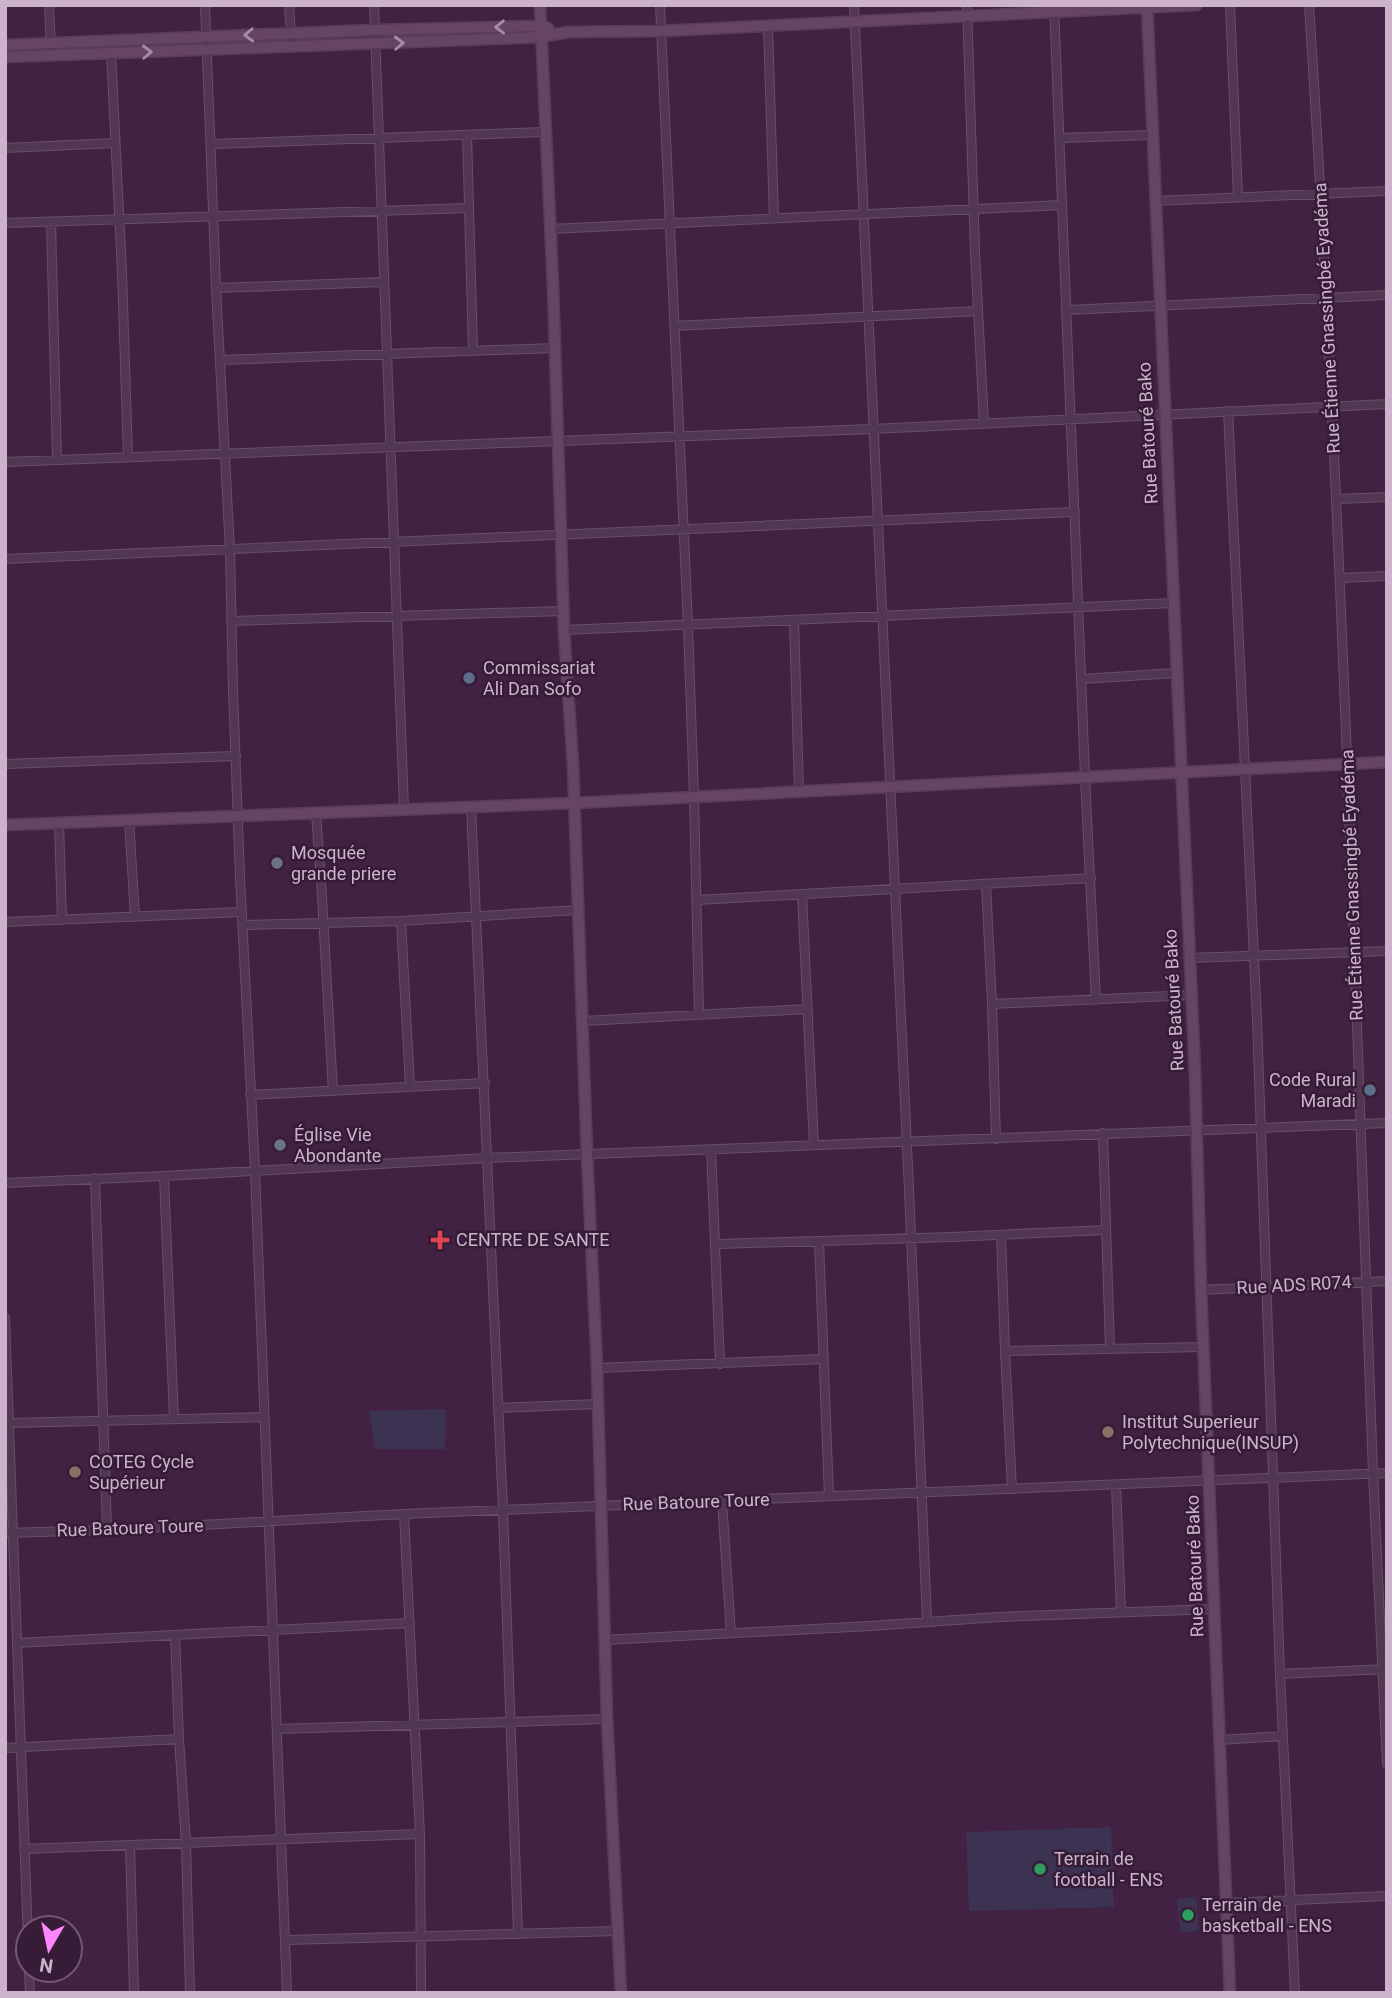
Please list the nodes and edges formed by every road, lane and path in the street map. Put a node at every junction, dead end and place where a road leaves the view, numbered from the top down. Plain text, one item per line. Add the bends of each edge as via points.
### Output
1 (49, 5) edge
2 (205, 5) edge
3 (289, 5) edge
4 (373, 5) edge
5 (540, 5) edge
6 (660, 5) edge
7 (853, 5) edge
8 (1196, 5) edge
9 (1230, 5) edge
10 (1309, 5) edge
11 (1147, 6) edge
12 (1054, 9) edge
13 (967, 11) edge
14 (854, 22) junction
15 (768, 26) junction
16 (374, 30) junction
17 (660, 31) junction
18 (541, 32) junction
19 (291, 33) junction
20 (207, 37) junction
21 (51, 43) junction
22 (375, 43) junction
23 (5, 44) edge
24 (292, 47) junction
25 (207, 50) junction
26 (111, 53) junction
27 (51, 55) junction
28 (5, 57) edge
29 (545, 132) junction
30 (467, 135) junction
31 (1152, 135) junction
32 (379, 138) junction
33 (1060, 138) junction
34 (115, 143) junction
35 (211, 144) junction
36 (5, 148) edge
37 (1387, 191) edge
38 (1321, 194) junction
39 (1238, 198) junction
40 (1155, 201) junction
41 (1062, 205) junction
42 (469, 208) junction
43 (974, 209) junction
44 (382, 211) junction
45 (863, 215) junction
46 (214, 216) junction
47 (774, 219) junction
48 (120, 220) junction
49 (51, 222) junction
50 (5, 223) edge
51 (669, 224) junction
52 (551, 229) junction
53 (384, 282) junction
54 (216, 288) junction
55 (1387, 295) edge
56 (1326, 298) junction
57 (1160, 305) junction
58 (978, 310) junction
59 (1067, 310) junction
60 (868, 316) junction
61 (674, 326) junction
62 (555, 348) junction
63 (473, 351) junction
64 (387, 354) junction
65 (220, 360) junction
66 (1387, 404) edge
67 (1331, 406) junction
68 (1228, 411) junction
69 (1165, 414) junction
70 (1071, 419) junction
71 (984, 424) junction
72 (873, 429) junction
73 (679, 435) junction
74 (557, 440) junction
75 (391, 447) junction
76 (225, 453) junction
77 (128, 457) junction
78 (57, 460) junction
79 (5, 462) edge
80 (1387, 497) edge
81 (1336, 499) junction
82 (1075, 512) junction
83 (877, 521) junction
84 (683, 530) junction
85 (561, 535) junction
86 (394, 542) junction
87 (230, 550) junction
88 (5, 559) edge
89 (1387, 576) edge
90 (1340, 578) junction
91 (1173, 603) junction
92 (1079, 607) junction
93 (563, 611) junction
94 (397, 615) junction
95 (882, 617) junction
96 (794, 620) junction
97 (231, 621) junction
98 (688, 625) junction
99 (564, 630) junction
100 (1176, 673) junction
101 (1082, 679) junction
102 (236, 756) junction
103 (1387, 762) edge
104 (5, 764) edge
105 (1348, 764) junction
106 (1245, 769) junction
107 (1181, 772) junction
108 (1085, 777) junction
109 (890, 787) junction
110 (799, 791) junction
111 (694, 797) junction
112 (574, 803) junction
113 (471, 807) junction
114 (404, 809) junction
115 (316, 813) junction
116 (238, 816) junction
117 (129, 820) junction
118 (59, 822) junction
119 (5, 825) edge
120 (1091, 878) junction
121 (986, 884) junction
122 (895, 888) junction
123 (802, 894) junction
124 (696, 900) junction
125 (578, 910) junction
126 (242, 912) junction
127 (477, 916) junction
128 (135, 917) junction
129 (62, 920) junction
130 (401, 921) junction
131 (5, 922) edge
132 (324, 922) junction
133 (242, 925) junction
134 (1387, 951) edge
135 (1356, 952) junction
136 (1254, 956) junction
137 (1190, 958) junction
138 (1192, 995) junction
139 (1096, 1000) junction
140 (992, 1004) junction
141 (808, 1009) junction
142 (699, 1014) junction
143 (583, 1021) junction
144 (485, 1083) junction
145 (410, 1087) junction
146 (332, 1091) junction
147 (250, 1095) junction
148 (1387, 1123) edge
149 (1362, 1124) junction
150 (1261, 1128) junction
151 (1197, 1130) junction
152 (1103, 1133) junction
153 (996, 1139) junction
154 (906, 1141) junction
155 (814, 1145) junction
156 (711, 1149) junction
157 (587, 1154) junction
158 (486, 1158) junction
159 (255, 1171) junction
160 (164, 1177) junction
161 (95, 1178) junction
162 (5, 1183) edge
163 (1106, 1230) junction
164 (1001, 1235) junction
165 (911, 1238) junction
166 (819, 1241) junction
167 (717, 1244) junction
168 (1387, 1280) edge
169 (1367, 1281) junction
170 (1268, 1286) junction
171 (1201, 1290) junction
172 (5, 1318) edge
173 (1203, 1347) junction
174 (1110, 1348) junction
175 (1005, 1350) junction
176 (823, 1359) junction
177 (720, 1364) junction
178 (597, 1368) junction
179 (6, 1371) edge
180 (598, 1404) junction
181 (498, 1408) junction
182 (264, 1417) junction
183 (174, 1419) junction
184 (102, 1421) junction
185 (8, 1423) junction
186 (1373, 1473) junction
187 (1387, 1473) edge
188 (1274, 1478) junction
189 (1209, 1481) junction
190 (1116, 1485) junction
191 (1012, 1489) junction
192 (923, 1493) junction
193 (830, 1496) junction
194 (722, 1501) junction
195 (601, 1506) junction
196 (503, 1510) junction
197 (404, 1514) junction
198 (268, 1522) junction
199 (107, 1530) junction
200 (9, 1532) edge
201 (1214, 1609) junction
202 (1121, 1611) junction
203 (927, 1622) junction
204 (410, 1623) junction
205 (272, 1630) junction
206 (731, 1633) junction
207 (175, 1635) junction
208 (605, 1640) junction
209 (17, 1643) junction
210 (1384, 1669) edge
211 (1280, 1674) junction
212 (607, 1718) junction
213 (511, 1722) junction
214 (415, 1725) junction
215 (277, 1729) junction
216 (1283, 1737) junction
217 (179, 1739) junction
218 (1219, 1740) junction
219 (21, 1747) junction
220 (5, 1748) edge
221 (1387, 1764) edge
222 (420, 1834) junction
223 (282, 1839) junction
224 (186, 1843) junction
225 (130, 1845) junction
226 (24, 1849) junction
227 (1387, 1896) edge
228 (1290, 1901) junction
229 (1226, 1903) junction
230 (27, 1914) edge
231 (618, 1931) junction
232 (518, 1934) junction
233 (421, 1936) junction
234 (285, 1940) junction
235 (134, 1993) edge
236 (190, 1993) edge
237 (287, 1993) edge
238 (421, 1993) edge
239 (621, 1993) edge
240 (1230, 1993) edge
241 (1295, 1993) edge

1 - 21 street
2 - 20 street
3 - 19 street
4 - 16 street
5 - 18 street
6 - 17 street
7 - 14 street
8 - 11 street
9 - 39 street
10 - 38 street, Rue Étienne Gnassingbé Eyadéma
11 - 12 street
11 - 31 street, Rue Batouré Bako
12 - 13 street
12 - 33 street
13 - 14 street
13 - 43 street
14 - 15 street
14 - 45 street
15 - 17 street
15 - 47 street
18 -> 16 street
16 - 19 street
16 - 22 street
17 - 18 street
17 - 51 street
22 -> 18 street
18 - 29 street
19 -> 20 street
19 - 24 street
20 - 21 street
20 - 25 street
21 - 23 street
21 - 27 street
22 - 24 street
22 - 32 street
24 - 25 street
26 -> 25 street
25 - 35 street
26 - 27 street
26 - 34 street
27 - 28 street
29 - 30 street
29 - 52 street
30 - 32 street
30 - 42 street
31 - 33 street
31 - 40 street, Rue Batouré Bako
32 - 35 street
32 - 44 street
33 - 41 street
34 - 36 street
34 - 48 street
35 - 46 street
37 - 38 street
38 - 39 street
38 - 56 street, Rue Étienne Gnassingbé Eyadéma
39 - 40 street
40 - 57 street, Rue Batouré Bako
41 - 43 street
41 - 59 street
42 - 44 street
42 - 63 street
43 - 45 street
43 - 58 street
44 - 46 street
44 - 53 street
45 - 47 street
45 - 60 street
46 - 48 street
46 - 54 street
47 - 51 street
48 - 49 street
48 - 77 street
49 - 50 street
49 - 78 street
51 - 52 street
51 - 61 street
52 - 62 street
53 - 54 street
53 - 64 street
54 - 65 street
55 - 56 street
56 - 57 street
56 - 67 street, Rue Étienne Gnassingbé Eyadéma
57 - 59 street
57 - 69 street, Rue Batouré Bako
58 - 60 street
58 - 71 street
59 - 70 street
60 - 61 street
60 - 72 street
61 - 73 street
62 - 63 street
62 - 74 street
63 - 64 street
64 - 65 street
64 - 75 street
65 - 76 street
66 - 67 street
67 - 68 street
67 - 81 street, Rue Étienne Gnassingbé Eyadéma
68 - 69 street
68 - 106 street
69 - 70 street
69 - 91 street, Rue Batouré Bako
70 - 71 street
70 - 82 street
71 - 72 street
72 - 73 street
72 - 83 street
73 - 74 street
73 - 84 street
74 - 75 street
74 - 85 street
75 - 76 street
75 - 86 street
76 - 77 street
76 - 87 street
77 - 78 street
78 - 79 street
80 - 81 street
81 - 90 street, Rue Étienne Gnassingbé Eyadéma
82 - 83 street
82 - 92 street
83 - 84 street
83 - 95 street
84 - 85 street
84 - 98 street
85 - 86 street
85 - 93 street
86 - 87 street
86 - 94 street
87 - 88 street
87 - 97 street
89 - 90 street
90 - 105 street, Rue Étienne Gnassingbé Eyadéma
91 - 92 street
91 - 100 street, Rue Batouré Bako
92 - 95 street
92 - 101 street
93 - 94 street
93 - 99 street
94 - 97 street
94 - 114 street
95 - 96 street
95 - 109 street
96 - 98 street
96 - 110 street
97 - 102 street
98 - 99 street
98 - 111 street
99 - 112 street
100 - 101 street
100 - 107 street, Rue Batouré Bako
101 - 108 street
102 - 104 street
102 - 116 street
103 - 105 street
105 - 106 street
105 - 135 street, Rue Étienne Gnassingbé Eyadéma
106 - 107 street
106 - 136 street
107 - 108 street
107 - 137 street, Rue Batouré Bako
108 - 109 street
108 - 120 street
109 - 110 street
109 - 122 street
110 - 111 street
111 - 112 street
111 - 124 street
112 - 113 street
112 - 125 street
113 - 114 street
113 - 127 street
114 - 115 street
115 - 116 street
115 - 132 street
116 - 117 street
116 - 126 street
117 - 118 street
117 - 128 street
118 - 119 street
118 - 129 street
120 - 121 street
120 - 139 street
121 - 122 street
121 - 140 street
122 - 123 street
122 - 154 street
123 - 124 street
123 - 141 street
124 - 142 street
125 - 127 street
125 - 143 street
126 - 128 street
126 - 133 street
127 - 130 street
127 - 144 street
128 - 129 street
129 - 131 street
130 - 132 street
130 - 145 street
132 - 133 street
132 - 146 street
133 - 147 street
134 - 135 street
135 - 136 street
135 - 149 street, Rue Étienne Gnassingbé Eyadéma
136 - 137 street
136 - 150 street
137 - 138 street, Rue Batouré Bako
138 - 139 street
138 - 151 street, Rue Batouré Bako
139 - 140 street
140 - 153 street
141 - 142 street
141 - 155 street
142 - 143 street
143 - 157 street
144 - 145 street
144 - 158 street
145 - 146 street
146 - 147 street
147 - 159 street
148 - 149 street
149 - 150 street
149 - 169 street, Rue Étienne Gnassingbé Eyadéma
150 - 151 street
150 - 170 street
151 - 152 street
151 - 171 street, Rue Batouré Bako
152 - 153 street
152 - 163 street
153 - 154 street
154 - 155 street
154 - 165 street
155 - 156 street
156 - 157 street
156 - 167 street
157 - 158 street
157 - 178 street
158 - 159 street
158 - 181 street
159 - 160 street
159 - 182 street
160 - 161 street
160 - 183 street
161 - 162 street
161 - 184 street
163 - 164 street
163 - 174 street
164 - 165 street
164 - 175 street
165 - 166 street
165 - 192 street
166 - 167 street
166 - 176 street
167 - 177 street
168 - 169 street, Rue ADS R074
169 - 170 street, Rue ADS R074
169 - 186 street, Rue Étienne Gnassingbé Eyadéma
170 - 171 street, Rue ADS R074
170 - 188 street
171 - 173 street, Rue Batouré Bako
172 - 179 street
173 - 174 street
173 - 189 street, Rue Batouré Bako
174 - 175 street
175 - 191 street
176 - 177 street
176 - 193 street
177 - 178 street
178 - 180 street
179 - 185 street
180 - 181 street
180 - 195 street
181 - 196 street
182 - 183 street
182 - 198 street
183 - 184 street
184 - 185 street
184 - 199 street
185 - 200 street
186 - 187 street, Rue Batoure Toure
186 - 188 street, Rue Batoure Toure
186 - 210 street, Rue Étienne Gnassingbé Eyadéma
188 - 189 street, Rue Batoure Toure
188 - 211 street
189 - 190 street, Rue Batoure Toure
189 - 201 street, Rue Batouré Bako
190 - 191 street, Rue Batoure Toure
190 - 202 street
191 - 192 street, Rue Batoure Toure
192 - 193 street, Rue Batoure Toure
192 - 203 street
193 - 194 street, Rue Batoure Toure
194 - 195 street, Rue Batoure Toure
194 - 206 street
195 - 196 street, Rue Batoure Toure
195 - 208 street
196 - 197 street, Rue Batoure Toure
196 - 213 street
197 - 198 street, Rue Batoure Toure
197 - 204 street
198 - 199 street, Rue Batoure Toure
198 - 205 street
199 - 200 street, Rue Batoure Toure
200 - 209 street
201 - 202 street
201 - 218 street, Rue Batouré Bako
202 - 203 street
203 - 206 street
204 - 205 street
204 - 214 street
205 - 207 street
205 - 215 street
206 - 208 street
207 - 209 street
207 - 217 street
208 - 212 street
209 - 219 street
210 - 211 street
210 - 221 street, Rue Étienne Gnassingbé Eyadéma
211 - 216 street
212 - 213 street
212 - 231 street
213 - 214 street
213 - 232 street
214 - 215 street
214 - 222 street
215 - 223 street
216 - 218 street
216 - 228 street
217 - 219 street
217 - 224 street
218 - 229 street, Rue Batouré Bako
219 - 220 street
219 - 226 street
222 - 223 street
222 - 233 street
223 - 224 street
223 - 234 street
224 - 225 street
224 - 236 street
225 - 226 street
225 - 235 street
226 - 230 street
227 - 228 street
228 - 229 street
228 - 241 street
229 - 240 street, Rue Batouré Bako
231 - 232 street
231 - 239 street
232 - 233 street
233 - 234 street
233 - 238 street
234 - 237 street

